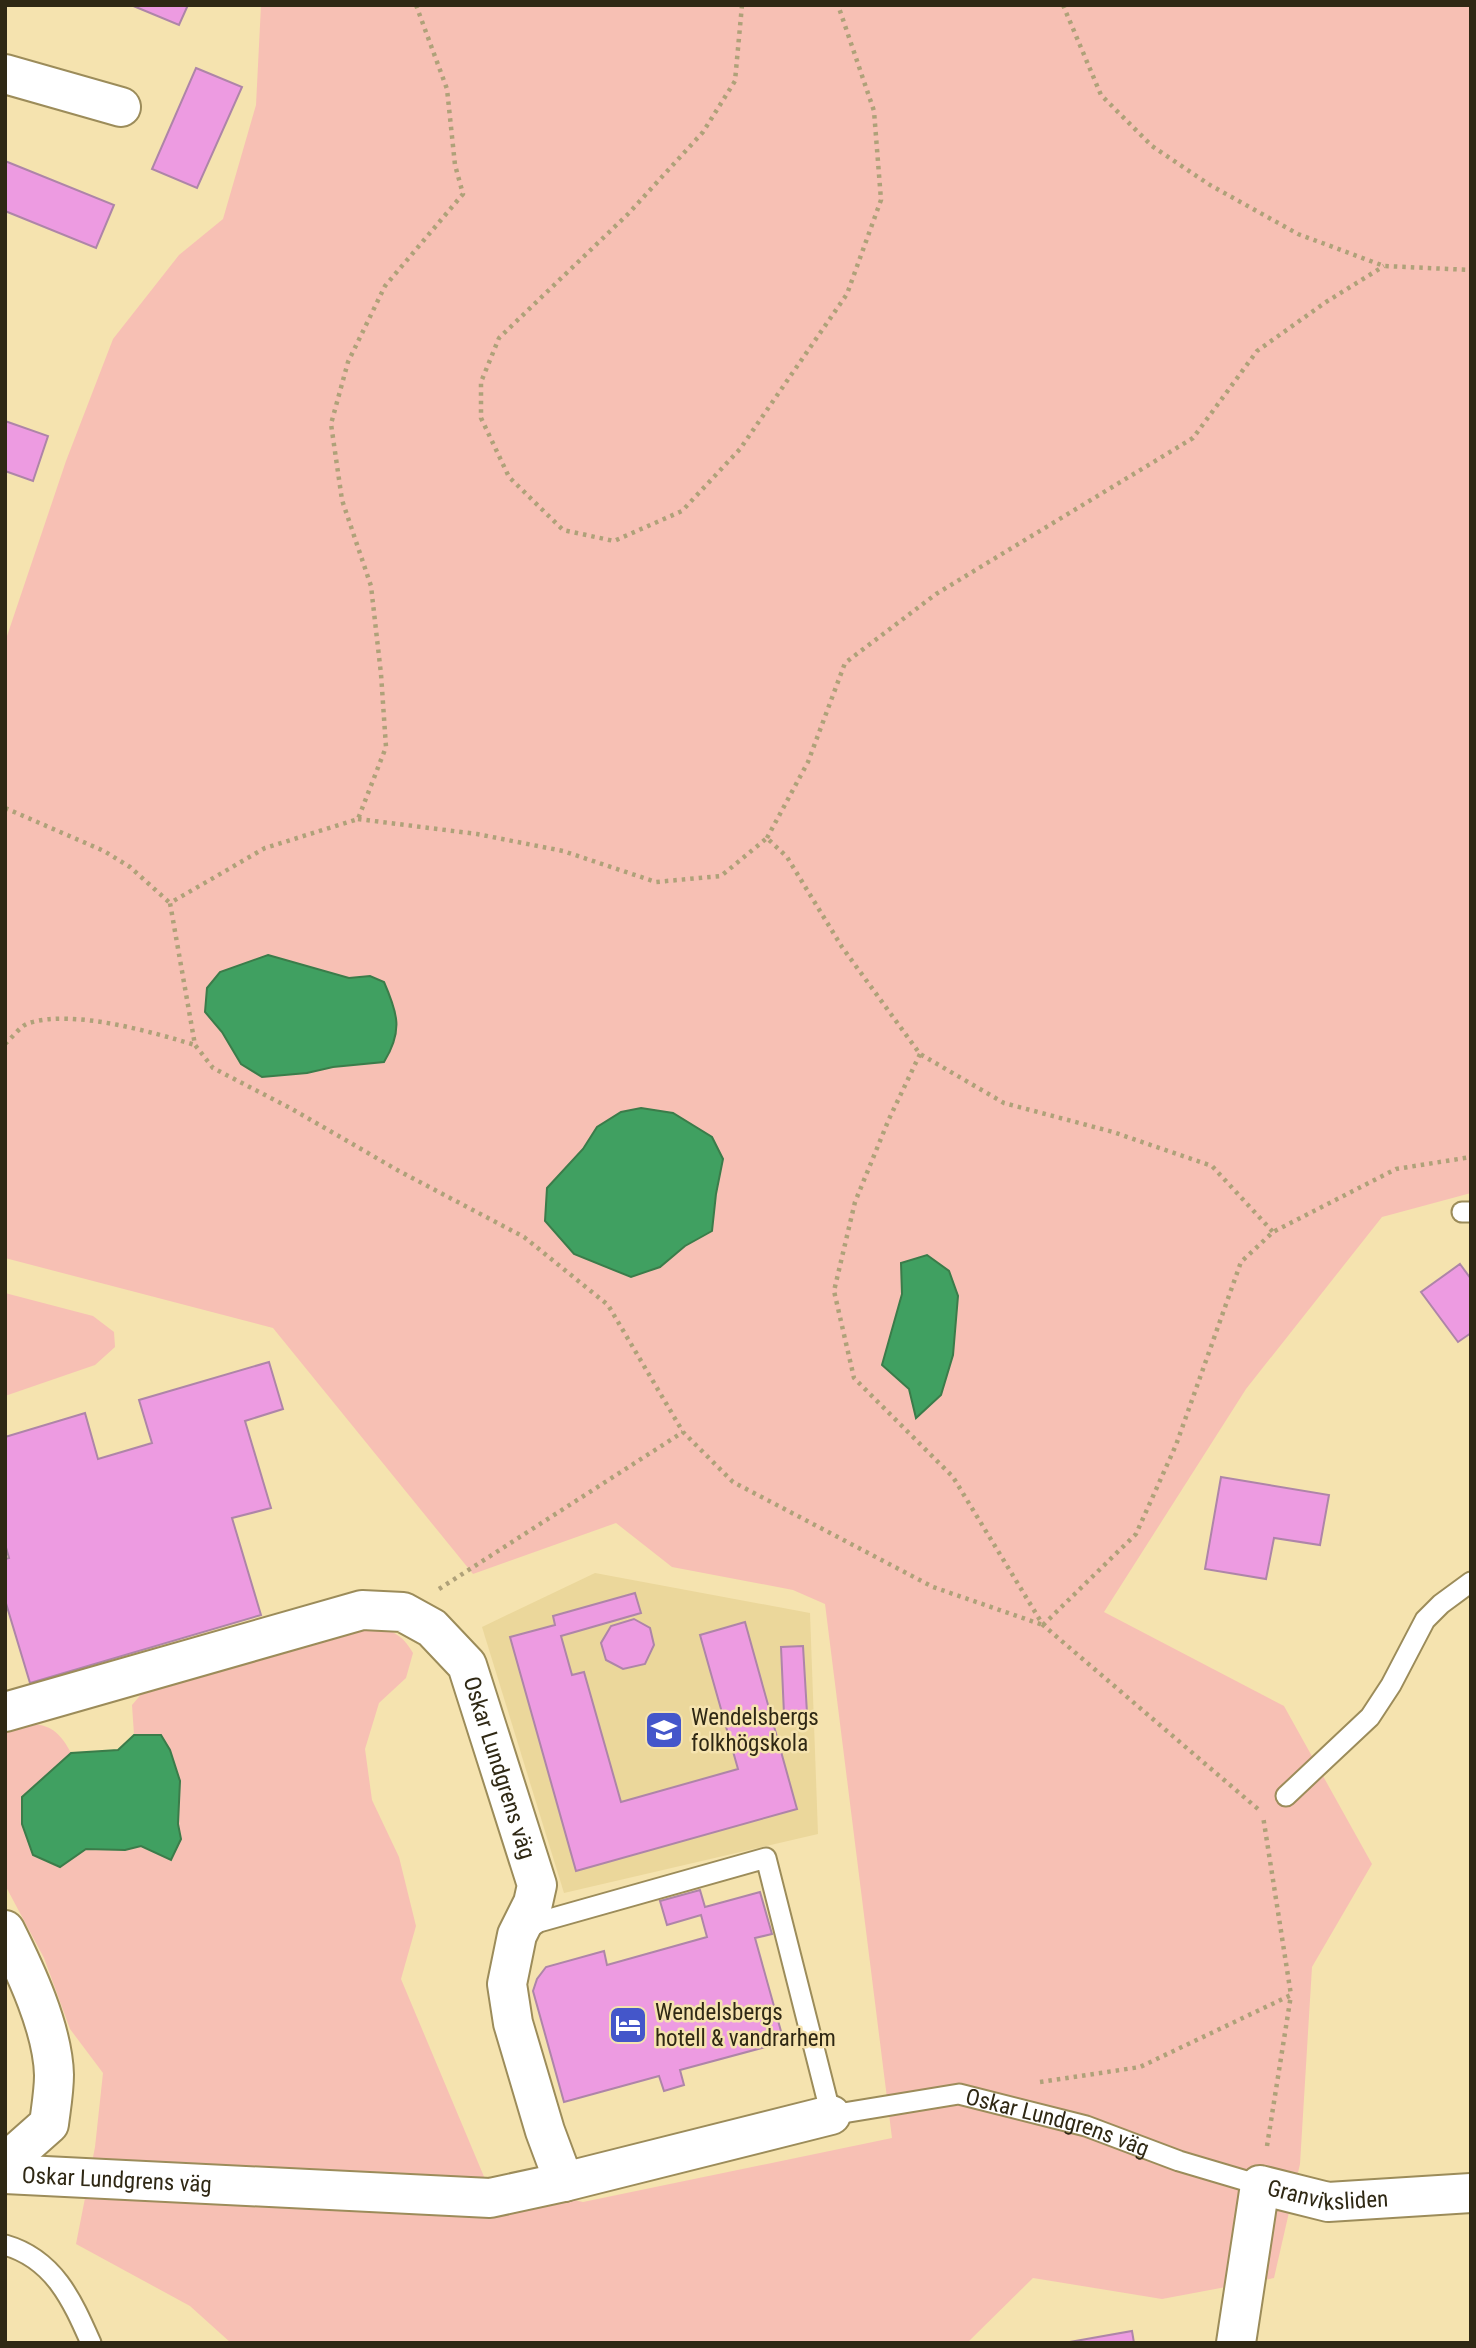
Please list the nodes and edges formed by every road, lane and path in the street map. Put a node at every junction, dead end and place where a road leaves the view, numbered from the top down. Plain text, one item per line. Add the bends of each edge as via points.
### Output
1 (416, 5) edge
2 (742, 5) edge
3 (838, 5) edge
4 (1063, 5) edge
5 (5, 74) edge
6 (121, 107) dead end
7 (1384, 266) junction
8 (1471, 270) edge
9 (5, 808) edge
10 (358, 819) junction
11 (767, 838) junction
12 (170, 903) junction
13 (5, 1044) edge
14 (195, 1045) junction
15 (920, 1054) junction
16 (1471, 1157) edge
17 (1273, 1232) junction
18 (683, 1432) junction
19 (1471, 1581) edge
20 (402, 1612) junction
21 (1042, 1625) junction
22 (5, 1712) edge
23 (1286, 1796) dead end
24 (5, 1930) edge
25 (517, 1936) junction
26 (1291, 1995) junction
27 (1037, 2083) dead end
28 (831, 2116) junction
29 (5, 2164) edge
30 (5, 2174) edge
31 (564, 2182) junction
32 (1261, 2185) junction
33 (1471, 2193) edge
34 (5, 2245) edge
35 (91, 2343) edge
36 (1236, 2343) edge

1 - 10 path via 447,89 455,165 463,194 385,286 348,362 331,424 342,500 371,586 386,747
2 - 3 path via 735,81 703,132 628,214 499,338 481,382 481,418 509,477 563,530 614,541 682,511 740,449 847,294 881,200 874,111
4 - 7 path via 1101,94 1153,146 1210,185 1298,234
5 - 6 street
7 - 8 path
7 - 11 path via 1257,351 1193,438 936,594 845,663 808,762
9 - 12 path via 104,851 130,867
10 - 11 path via 477,834 563,851 656,882 721,876
10 - 12 path via 265,848
11 - 15 path via 787,857 842,947
12 - 14 path
13 - 14 path via 27,1023 68,1018 147,1030
14 - 18 path via 213,1068 524,1237 608,1305
15 - 17 path via 1004,1103 1113,1132 1212,1166
15 - 21 path via 855,1202 834,1291 854,1378 953,1477
16 - 17 path via 1396,1169
17 - 21 path via 1241,1262 1177,1445 1136,1534
18 - 20 path
18 - 21 path via 733,1482 933,1587
19 - 23 lane via 1424,1620 1370,1717
20 - 22 street, Oskar Lundgrens väg via 362,1610
20 - 25 street, Oskar Lundgrens väg via 432,1628 467,1665 537,1885
21 - 26 path via 1263,1813
24 - 29 street, Oskar Lundgrens väg via 45,2025 54,2073 49,2124
25 - 28 lane via 539,1922 766,1858
25 - 31 street, Oskar Lundgrens väg via 507,1984 513,2023
26 - 27 path via 1140,2067
26 - 32 path
28 - 31 street, Oskar Lundgrens väg
28 - 32 lane, Oskar Lundgrens väg via 959,2094 1086,2126
30 - 31 street, Oskar Lundgrens väg via 490,2198
32 - 33 street, Granviksliden via 1328,2202
32 - 36 street, Granviksliden
34 - 35 lane via 48,2266 75,2306

